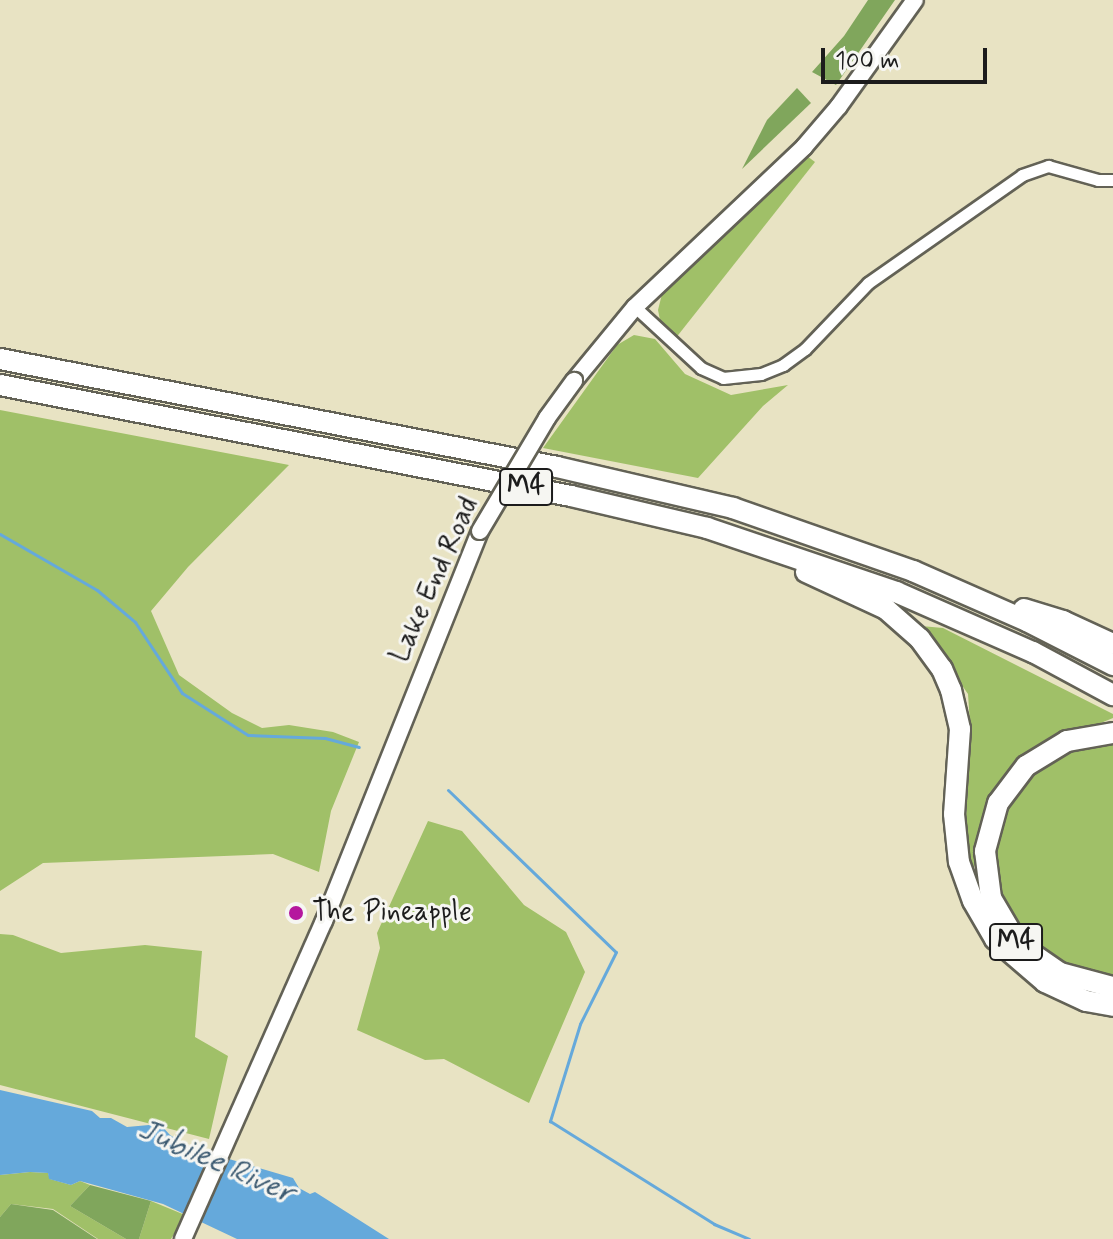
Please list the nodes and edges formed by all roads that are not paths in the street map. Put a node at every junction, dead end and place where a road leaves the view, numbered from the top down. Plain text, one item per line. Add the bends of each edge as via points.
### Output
1 (915, 0) edge
2 (1113, 180) edge
3 (635, 307) junction
4 (0, 359) edge
5 (0, 385) edge
6 (707, 528) junction
7 (958, 589) junction
8 (1113, 644) edge
9 (1113, 665) edge
10 (1113, 695) edge
11 (1113, 733) edge
12 (1113, 987) edge
13 (1113, 1006) edge
14 (186, 1233) edge

1 - 3 main road, Lake End Road via 804,147
2 - 3 street via 1048,166 1022,175 868,283 805,349 761,374 723,378 701,368
3 - 14 main road, Lake End Road, bridge via 547,418 480,531 324,921
4 - 7 highway, M4 via 680,494 838,542
5 - 6 highway, M4
6 - 10 highway, M4 via 896,592 1033,652
6 - 13 highway, M4 via 878,604 920,639 946,679 958,717 955,839 962,874 980,915 1005,950 1034,975 1071,995
7 - 8 highway, M4 via 1063,621
7 - 9 highway, M4
11 - 12 highway, M4 via 1067,741 1026,766 998,803 985,851 991,898 1018,944 1060,973

